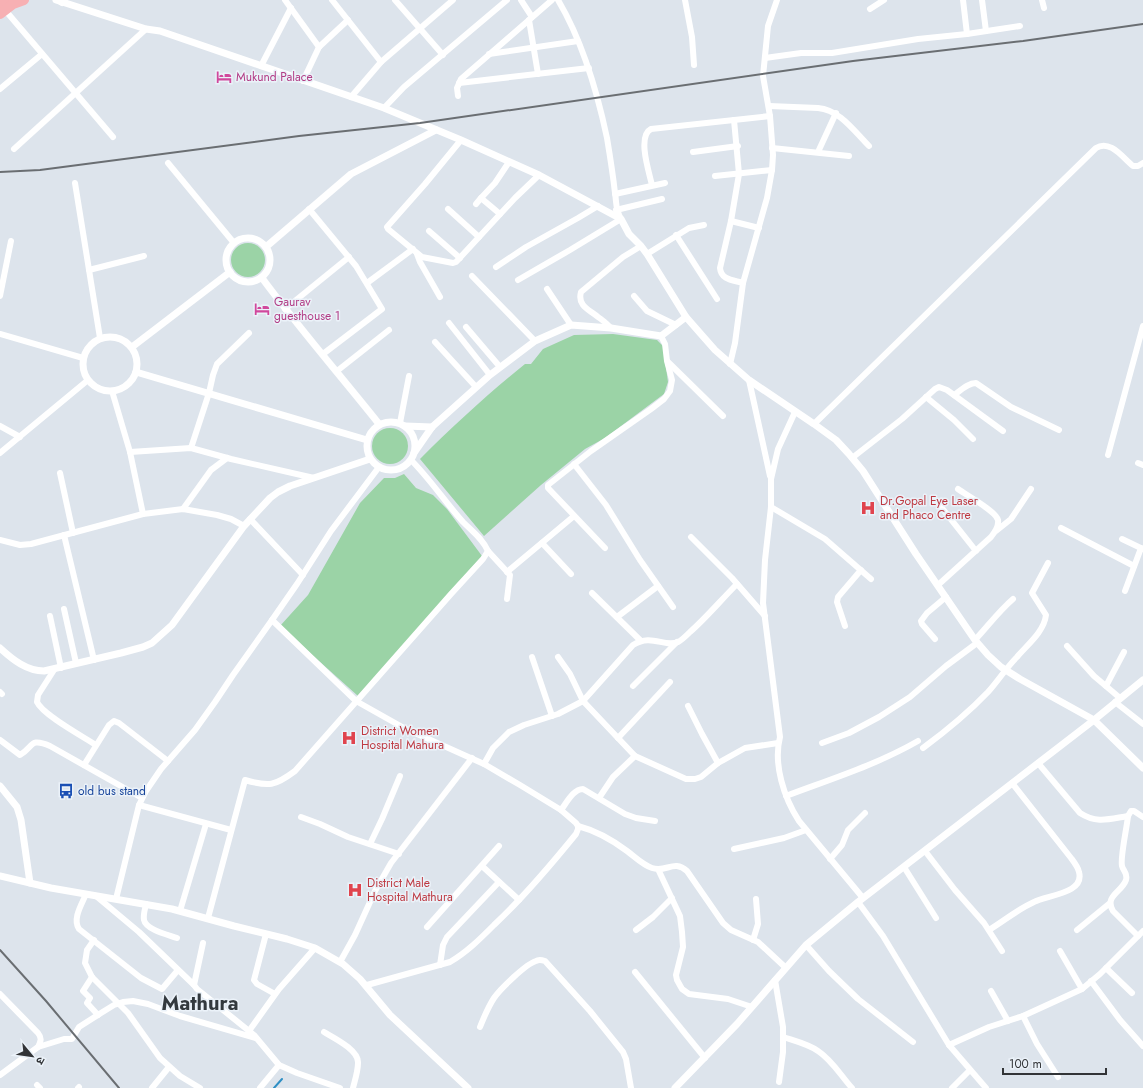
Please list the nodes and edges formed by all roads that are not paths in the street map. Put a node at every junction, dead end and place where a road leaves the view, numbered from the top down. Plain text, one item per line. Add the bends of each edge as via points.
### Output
1 (8, 0) edge
2 (24, 0) edge
3 (285, 0) edge
4 (332, 0) edge
5 (395, 0) edge
6 (452, 0) edge
7 (508, 0) edge
8 (521, 0) edge
9 (552, 0) edge
10 (558, 0) edge
11 (685, 0) edge
12 (777, 0) edge
13 (884, 0) edge
14 (963, 0) edge
15 (982, 0) edge
16 (1042, 0) edge
17 (60, 1) edge
18 (291, 8) junction
19 (1044, 8) dead end
20 (870, 9) dead end
21 (2, 10) edge
22 (530, 18) junction
23 (348, 20) junction
24 (1020, 26) dead end
25 (420, 28) junction
26 (146, 29) junction
27 (986, 31) junction
28 (967, 34) junction
29 (578, 41) junction
30 (319, 47) junction
31 (534, 47) junction
32 (42, 54) junction
33 (489, 54) junction
34 (443, 55) junction
35 (764, 58) junction
36 (381, 62) junction
37 (694, 65) dead end
38 (261, 66) junction
39 (589, 68) junction
40 (538, 74) junction
41 (303, 81) junction
42 (459, 83) junction
43 (0, 89) edge
44 (76, 94) junction
45 (458, 96) dead end
46 (351, 97) junction
47 (769, 106) junction
48 (384, 108) junction
49 (836, 113) junction
50 (770, 116) junction
51 (734, 120) junction
52 (436, 130) junction
53 (113, 137) dead end
54 (461, 140) junction
55 (738, 146) junction
56 (868, 146) dead end
57 (772, 148) junction
58 (14, 149) dead end
59 (693, 152) dead end
60 (818, 152) junction
61 (849, 156) dead end
62 (510, 162) junction
63 (168, 163) dead end
64 (1143, 163) edge
65 (772, 170) junction
66 (739, 174) junction
67 (539, 175) junction
68 (716, 176) dead end
69 (75, 183) dead end
70 (665, 183) dead end
71 (652, 185) junction
72 (615, 194) junction
73 (481, 198) junction
74 (662, 200) dead end
75 (476, 204) dead end
76 (598, 206) junction
77 (309, 209) junction
78 (448, 209) dead end
79 (616, 210) junction
80 (500, 214) junction
81 (621, 219) junction
82 (731, 221) junction
83 (704, 225) dead end
84 (759, 228) junction
85 (429, 231) dead end
86 (676, 235) junction
87 (479, 237) junction
88 (11, 241) dead end
89 (234, 243) junction
90 (267, 246) junction
91 (641, 246) junction
92 (415, 251) junction
93 (647, 254) junction
94 (144, 256) dead end
95 (349, 257) junction
96 (460, 258) junction
97 (496, 267) dead end
98 (89, 270) junction
99 (230, 272) junction
100 (472, 276) dead end
101 (262, 278) junction
102 (518, 280) dead end
103 (367, 283) junction
104 (743, 283) junction
105 (547, 289) dead end
106 (0, 296) edge
107 (634, 296) dead end
108 (440, 297) dead end
109 (717, 299) dead end
110 (285, 309) junction
111 (686, 316) junction
112 (449, 323) dead end
113 (676, 325) junction
114 (571, 326) junction
115 (1143, 326) edge
116 (466, 327) dead end
117 (611, 328) junction
118 (389, 330) dead end
119 (249, 333) dead end
120 (0, 334) edge
121 (661, 336) junction
122 (100, 338) junction
123 (535, 341) junction
124 (435, 342) dead end
125 (132, 347) junction
126 (323, 354) junction
127 (83, 358) junction
128 (667, 361) junction
129 (730, 364) junction
130 (500, 367) junction
131 (337, 371) junction
132 (136, 372) junction
133 (408, 376) dead end
134 (490, 376) junction
135 (88, 380) junction
136 (749, 380) junction
137 (476, 387) junction
138 (112, 391) junction
139 (209, 393) junction
140 (954, 395) junction
141 (926, 397) junction
142 (795, 412) junction
143 (722, 416) dead end
144 (379, 424) junction
145 (402, 424) junction
146 (814, 424) junction
147 (0, 426) edge
148 (432, 427) junction
149 (1059, 430) dead end
150 (1003, 431) dead end
151 (20, 436) junction
152 (973, 439) dead end
153 (367, 440) junction
154 (191, 448) junction
155 (130, 452) junction
156 (0, 453) edge
157 (1108, 455) dead end
158 (412, 456) junction
159 (227, 458) junction
160 (852, 458) junction
161 (370, 459) junction
162 (574, 464) junction
163 (379, 467) junction
164 (60, 473) dead end
165 (314, 478) junction
166 (771, 479) junction
167 (958, 489) dead end
168 (1031, 490) dead end
169 (938, 503) dead end
170 (771, 507) junction
171 (183, 509) junction
172 (144, 514) junction
173 (574, 516) junction
174 (250, 519) junction
175 (244, 526) junction
176 (1061, 528) dead end
177 (995, 532) junction
178 (73, 533) junction
179 (64, 536) junction
180 (691, 537) dead end
181 (1122, 539) dead end
182 (0, 540) edge
183 (542, 543) junction
184 (605, 548) dead end
185 (1142, 548) edge
186 (488, 551) junction
187 (976, 551) junction
188 (1048, 563) dead end
189 (1134, 566) junction
190 (861, 570) junction
191 (507, 572) junction
192 (303, 574) junction
193 (571, 574) dead end
194 (871, 579) dead end
195 (737, 584) junction
196 (658, 586) junction
197 (938, 586) junction
198 (1125, 591) dead end
199 (592, 593) dead end
200 (946, 597) junction
201 (1013, 598) dead end
202 (507, 599) dead end
203 (673, 607) dead end
204 (64, 609) dead end
205 (50, 616) dead end
206 (765, 616) junction
207 (617, 617) junction
208 (272, 620) junction
209 (845, 626) dead end
210 (935, 639) dead end
211 (640, 640) junction
212 (976, 641) junction
213 (677, 642) junction
214 (1067, 646) dead end
215 (1, 652) edge
216 (1124, 652) dead end
217 (532, 657) dead end
218 (558, 657) dead end
219 (94, 660) junction
220 (76, 663) junction
221 (57, 669) junction
222 (1006, 670) junction
223 (1143, 680) edge
224 (670, 682) dead end
225 (633, 686) dead end
226 (1106, 686) junction
227 (1118, 700) junction
228 (356, 701) junction
229 (583, 702) junction
230 (688, 706) dead end
231 (552, 716) junction
232 (1094, 720) junction
233 (1143, 724) edge
234 (618, 738) junction
235 (0, 740) edge
236 (918, 741) dead end
237 (778, 743) junction
238 (822, 743) dead end
239 (96, 745) junction
240 (923, 748) dead end
241 (635, 756) junction
242 (472, 758) junction
243 (168, 761) junction
244 (718, 763) junction
245 (1038, 763) junction
246 (484, 764) junction
247 (84, 765) junction
248 (1143, 768) edge
249 (400, 776) dead end
250 (1012, 783) junction
251 (0, 786) edge
252 (786, 796) junction
253 (142, 798) junction
254 (599, 798) junction
255 (139, 805) junction
256 (561, 810) junction
257 (865, 813) dead end
258 (1128, 816) junction
259 (301, 817) dead end
260 (1143, 817) edge
261 (655, 821) dead end
262 (206, 824) junction
263 (578, 826) junction
264 (231, 830) junction
265 (806, 830) junction
266 (370, 844) junction
267 (499, 846) dead end
268 (734, 849) dead end
269 (925, 851) junction
270 (399, 854) junction
271 (830, 859) junction
272 (482, 866) junction
273 (904, 866) junction
274 (658, 869) junction
275 (0, 876) edge
276 (499, 882) junction
277 (30, 883) junction
278 (86, 894) junction
279 (96, 896) junction
280 (672, 898) junction
281 (116, 899) junction
282 (519, 900) junction
283 (756, 900) dead end
284 (861, 900) junction
285 (1110, 902) junction
286 (146, 904) junction
287 (180, 911) junction
288 (208, 918) junction
289 (936, 918) dead end
290 (428, 927) dead end
291 (636, 930) dead end
292 (989, 930) junction
293 (1077, 930) dead end
294 (1143, 931) edge
295 (266, 934) junction
296 (1138, 936) junction
297 (177, 938) dead end
298 (94, 940) junction
299 (752, 940) junction
300 (204, 943) dead end
301 (806, 945) junction
302 (315, 948) junction
303 (1002, 951) dead end
304 (1060, 951) dead end
305 (340, 962) junction
306 (440, 965) junction
307 (786, 968) junction
308 (1106, 968) junction
309 (178, 970) junction
310 (635, 972) dead end
311 (92, 977) junction
312 (775, 980) junction
313 (1091, 981) junction
314 (194, 985) junction
315 (367, 985) junction
316 (1082, 989) junction
317 (991, 991) dead end
318 (1132, 993) dead end
319 (0, 994) edge
320 (275, 994) junction
321 (119, 1004) junction
322 (752, 1007) junction
323 (98, 1015) junction
324 (1024, 1016) junction
325 (1008, 1021) junction
326 (480, 1027) dead end
327 (249, 1031) junction
328 (324, 1032) dead end
329 (783, 1037) junction
330 (257, 1038) junction
331 (913, 1042) dead end
332 (950, 1045) junction
333 (1143, 1046) edge
334 (38, 1047) junction
335 (705, 1058) junction
336 (279, 1065) junction
337 (169, 1067) junction
338 (970, 1070) junction
339 (0, 1075) edge
340 (1058, 1077) dead end
341 (780, 1082) dead end
342 (152, 1088) edge
343 (200, 1088) edge
344 (260, 1088) edge
345 (340, 1088) edge
346 (353, 1088) edge
347 (468, 1088) edge
348 (631, 1088) edge
349 (675, 1088) edge
350 (852, 1088) edge
351 (952, 1088) edge
352 (986, 1088) edge

1 - 21 highway
2 - 21 highway
3 - 18 street
4 - 23 street
5 - 25 street
6 - 25 street
7 - 34 street
8 - 22 street
9 - 22 street
10 - 29 street
11 - 37 street
12 - 35 street via 768,26
13 - 20 street
14 - 28 street
15 - 27 street
16 - 19 street
17 - 26 street
18 - 30 street
18 - 38 street
21 - 32 street
22 - 31 street
22 - 33 street
23 - 30 street
23 - 36 street
24 - 27 street
25 - 34 street
25 - 36 street
26 - 38 street via 160,31
26 - 44 street
27 - 28 street
28 - 35 street via 832,53 811,52
29 - 31 street
29 - 39 street
30 - 41 street
31 - 33 street
31 - 40 street
32 - 43 street
32 - 44 street
33 - 42 street
34 - 48 street via 404,87
35 - 47 street
36 - 46 street
38 - 41 street
39 - 40 street
39 - 72 street via 607,139
40 - 42 street
41 - 46 street
42 - 45 street via 456,88
44 - 53 street
44 - 58 street
46 - 48 street
47 - 49 street via 826,109
47 - 50 street
48 - 52 street
49 - 56 street
49 - 60 street
50 - 51 street
50 - 57 street
51 - 55 street
51 - 71 street via 648,130 644,142
52 - 54 street
52 - 77 street via 350,174
54 - 62 street
54 - 92 street via 388,225 388,229
55 - 59 street
55 - 66 street
57 - 60 street
57 - 65 street
60 - 61 street
62 - 67 street
62 - 73 street
63 - 89 street
64 - 146 street via 1133,166 1112,147 1101,145 1096,148
65 - 66 street
65 - 84 street
66 - 68 street
66 - 82 street
67 - 76 street
67 - 80 street
69 - 98 street
70 - 71 street
71 - 72 street
72 - 79 street
73 - 75 street
73 - 80 street
74 - 79 street
76 - 81 street
76 - 97 street
77 - 90 street
77 - 95 street
78 - 87 street
79 - 81 street
80 - 87 street
81 - 91 street via 629,234
81 - 102 street
82 - 84 street
82 - 104 street via 720,262 720,272 724,278
83 - 86 street via 689,228
84 - 104 street
85 - 96 street
86 - 93 street
86 - 109 street
87 - 96 street
88 - 106 street
89 - 90 street via 247,237 255,238
89 - 99 street via 227,254 227,267
90 - 101 street via 270,252 270,266
91 - 93 street
91 - 117 street via 623,257 581,292 580,298 586,309
92 - 96 street via 422,257 453,263
92 - 103 street
92 - 108 street
93 - 111 street
94 - 98 street
95 - 103 street
95 - 110 street
98 - 122 street
99 - 101 street via 241,281
99 - 125 street
100 - 123 street
101 - 110 street
103 - 126 street via 382,308
104 - 129 street
105 - 114 street
107 - 113 street via 647,311
110 - 126 street
111 - 113 street
111 - 129 street
112 - 134 street
113 - 121 street
114 - 117 street
114 - 123 street
115 - 157 street
116 - 130 street
117 - 121 street
118 - 131 street
119 - 139 street via 217,364
120 - 127 street
121 - 128 street via 665,344
122 - 125 street via 117,337
122 - 127 street via 92,343
123 - 130 street
124 - 137 street
125 - 132 street via 136,355
126 - 131 street
127 - 135 street
128 - 143 street
128 - 162 street via 672,380 670,391 664,399
129 - 136 street
130 - 134 street
131 - 144 street
132 - 138 street via 125,387
132 - 139 street
133 - 145 street
134 - 137 street
135 - 138 street via 98,388
135 - 151 street
136 - 142 street
136 - 166 street
137 - 148 street
138 - 155 street
139 - 153 street
139 - 154 street
140 - 141 street via 939,387
140 - 149 street via 976,383 1011,407
140 - 150 street
141 - 152 street
141 - 160 street
142 - 146 street
142 - 166 street via 778,450
144 - 145 street via 392,421
144 - 153 street
145 - 148 street
145 - 158 street via 414,438
146 - 160 street via 836,440
147 - 151 street
148 - 158 street
151 - 156 street
153 - 161 street
154 - 155 street
154 - 159 street
155 - 172 street
158 - 163 street via 398,469
158 - 186 street
159 - 165 street
159 - 171 street via 210,470
160 - 197 street
161 - 163 street
161 - 165 street
162 - 173 street via 548,485 548,488
162 - 196 street via 606,504
163 - 192 street via 331,531
164 - 178 street
165 - 174 street via 278,492
166 - 170 street
167 - 177 street via 996,516 998,524
168 - 177 street via 1011,519
169 - 187 street
170 - 190 street via 825,539
170 - 206 street via 765,560
171 - 172 street
171 - 175 street via 217,514
172 - 178 street
173 - 183 street
173 - 184 street
174 - 175 street
174 - 192 street
175 - 219 street via 162,636 143,647
176 - 189 street
177 - 187 street
178 - 179 street
179 - 182 street via 20,545
179 - 219 street
180 - 195 street
181 - 185 street
183 - 191 street
183 - 193 street
185 - 189 street
186 - 191 street
186 - 228 street via 484,559
187 - 197 street
188 - 222 street via 1032,593 1046,615 1046,620 1038,634
189 - 198 street
190 - 194 street
190 - 209 street via 838,597 837,602
191 - 202 street via 510,575
192 - 208 street
195 - 206 street
195 - 213 street via 695,628
196 - 203 street
196 - 207 street
197 - 200 street
199 - 207 street
200 - 210 street via 927,612 921,621
200 - 212 street
201 - 212 street
204 - 220 street
205 - 221 street
206 - 237 street via 780,737
207 - 211 street
208 - 228 street
208 - 243 street via 195,730
211 - 213 street
211 - 229 street
212 - 222 street via 988,656
212 - 238 street via 910,697 849,733
213 - 225 street
214 - 226 street
215 - 221 street via 29,669
216 - 226 street
217 - 231 street
218 - 229 street via 570,674
219 - 220 street
220 - 221 street
221 - 239 street via 38,695 39,706
222 - 232 street
222 - 240 street via 962,718
223 - 227 street
224 - 234 street
226 - 227 street
227 - 232 street
227 - 233 street
228 - 242 street via 404,728
228 - 264 street via 295,771 282,781 268,785 245,780
229 - 231 street
229 - 234 street
230 - 244 street
231 - 246 street via 509,732 493,748
232 - 245 street
232 - 248 street
234 - 241 street
235 - 247 street via 20,755 33,743 44,743
236 - 252 street via 863,768
237 - 244 street via 745,748
237 - 252 street via 780,772
239 - 243 street via 109,725 116,722
239 - 247 street
241 - 244 street via 690,780 701,777
241 - 254 street via 613,777
242 - 246 street
242 - 270 street
243 - 253 street
245 - 250 street
245 - 258 street via 1084,816 1096,820
246 - 256 street
247 - 253 street
249 - 266 street
250 - 269 street
250 - 292 street via 1071,858 1080,874 1073,888 1034,901
251 - 277 street via 17,807
252 - 265 street via 790,808
253 - 255 street
254 - 256 street via 579,789
254 - 261 street via 625,814
255 - 262 street
255 - 281 street
256 - 263 street
257 - 271 street via 848,830 842,845
258 - 260 street via 1134,811
258 - 285 street via 1122,862 1126,878
259 - 266 street
262 - 264 street
262 - 287 street
263 - 274 street via 604,835 651,868
263 - 282 street via 576,834
264 - 288 street
265 - 268 street via 784,838
265 - 271 street
266 - 270 street
267 - 272 street
269 - 273 street
269 - 292 street
270 - 305 street via 375,891
271 - 284 street
272 - 276 street
272 - 290 street
273 - 284 street
273 - 289 street
274 - 280 street
274 - 299 street via 676,865 683,867 722,923
275 - 277 street
276 - 282 street
276 - 306 street via 447,937
277 - 278 street
278 - 279 street
278 - 298 street via 76,924
279 - 281 street
279 - 309 street via 139,932
280 - 291 street
280 - 322 street via 678,910 682,932 682,952 676,975 682,989 689,994 728,999
281 - 286 street
282 - 306 street via 461,956
283 - 299 street via 758,924
284 - 301 street
284 - 332 street
285 - 293 street
285 - 296 street via 1113,911
286 - 287 street
286 - 297 street via 146,924 154,930
287 - 288 street
288 - 295 street
292 - 303 street
294 - 296 street
295 - 302 street
295 - 320 street via 254,980
296 - 308 street
298 - 309 street via 141,978 162,989
298 - 311 street via 87,950 85,963
299 - 307 street via 763,946
300 - 314 street
301 - 307 street
301 - 331 street via 858,999
302 - 305 street
302 - 320 street
304 - 316 street
305 - 315 street
306 - 315 street
307 - 312 street
308 - 313 street
308 - 318 street
309 - 314 street
310 - 335 street
311 - 321 street
311 - 323 street via 84,991 90,998 87,1003
312 - 322 street
312 - 329 street
313 - 316 street
313 - 333 street
314 - 327 street
315 - 347 street via 390,1015
316 - 324 street
317 - 325 street
319 - 334 street via 41,1036
320 - 327 street
321 - 323 street
321 - 330 street via 133,1001 148,1004
321 - 337 street
322 - 335 street
323 - 334 street via 79,1027 72,1039
324 - 325 street
324 - 340 street via 1037,1044
325 - 332 street
326 - 348 street via 488,1008 499,992 534,962 545,961 623,1052
327 - 330 street
328 - 346 street via 356,1054 358,1063
329 - 341 street
329 - 350 street via 818,1050
330 - 336 street
332 - 338 street
334 - 339 street
335 - 349 street
336 - 344 street
336 - 345 street
337 - 342 street
337 - 343 street
338 - 351 street
338 - 352 street

